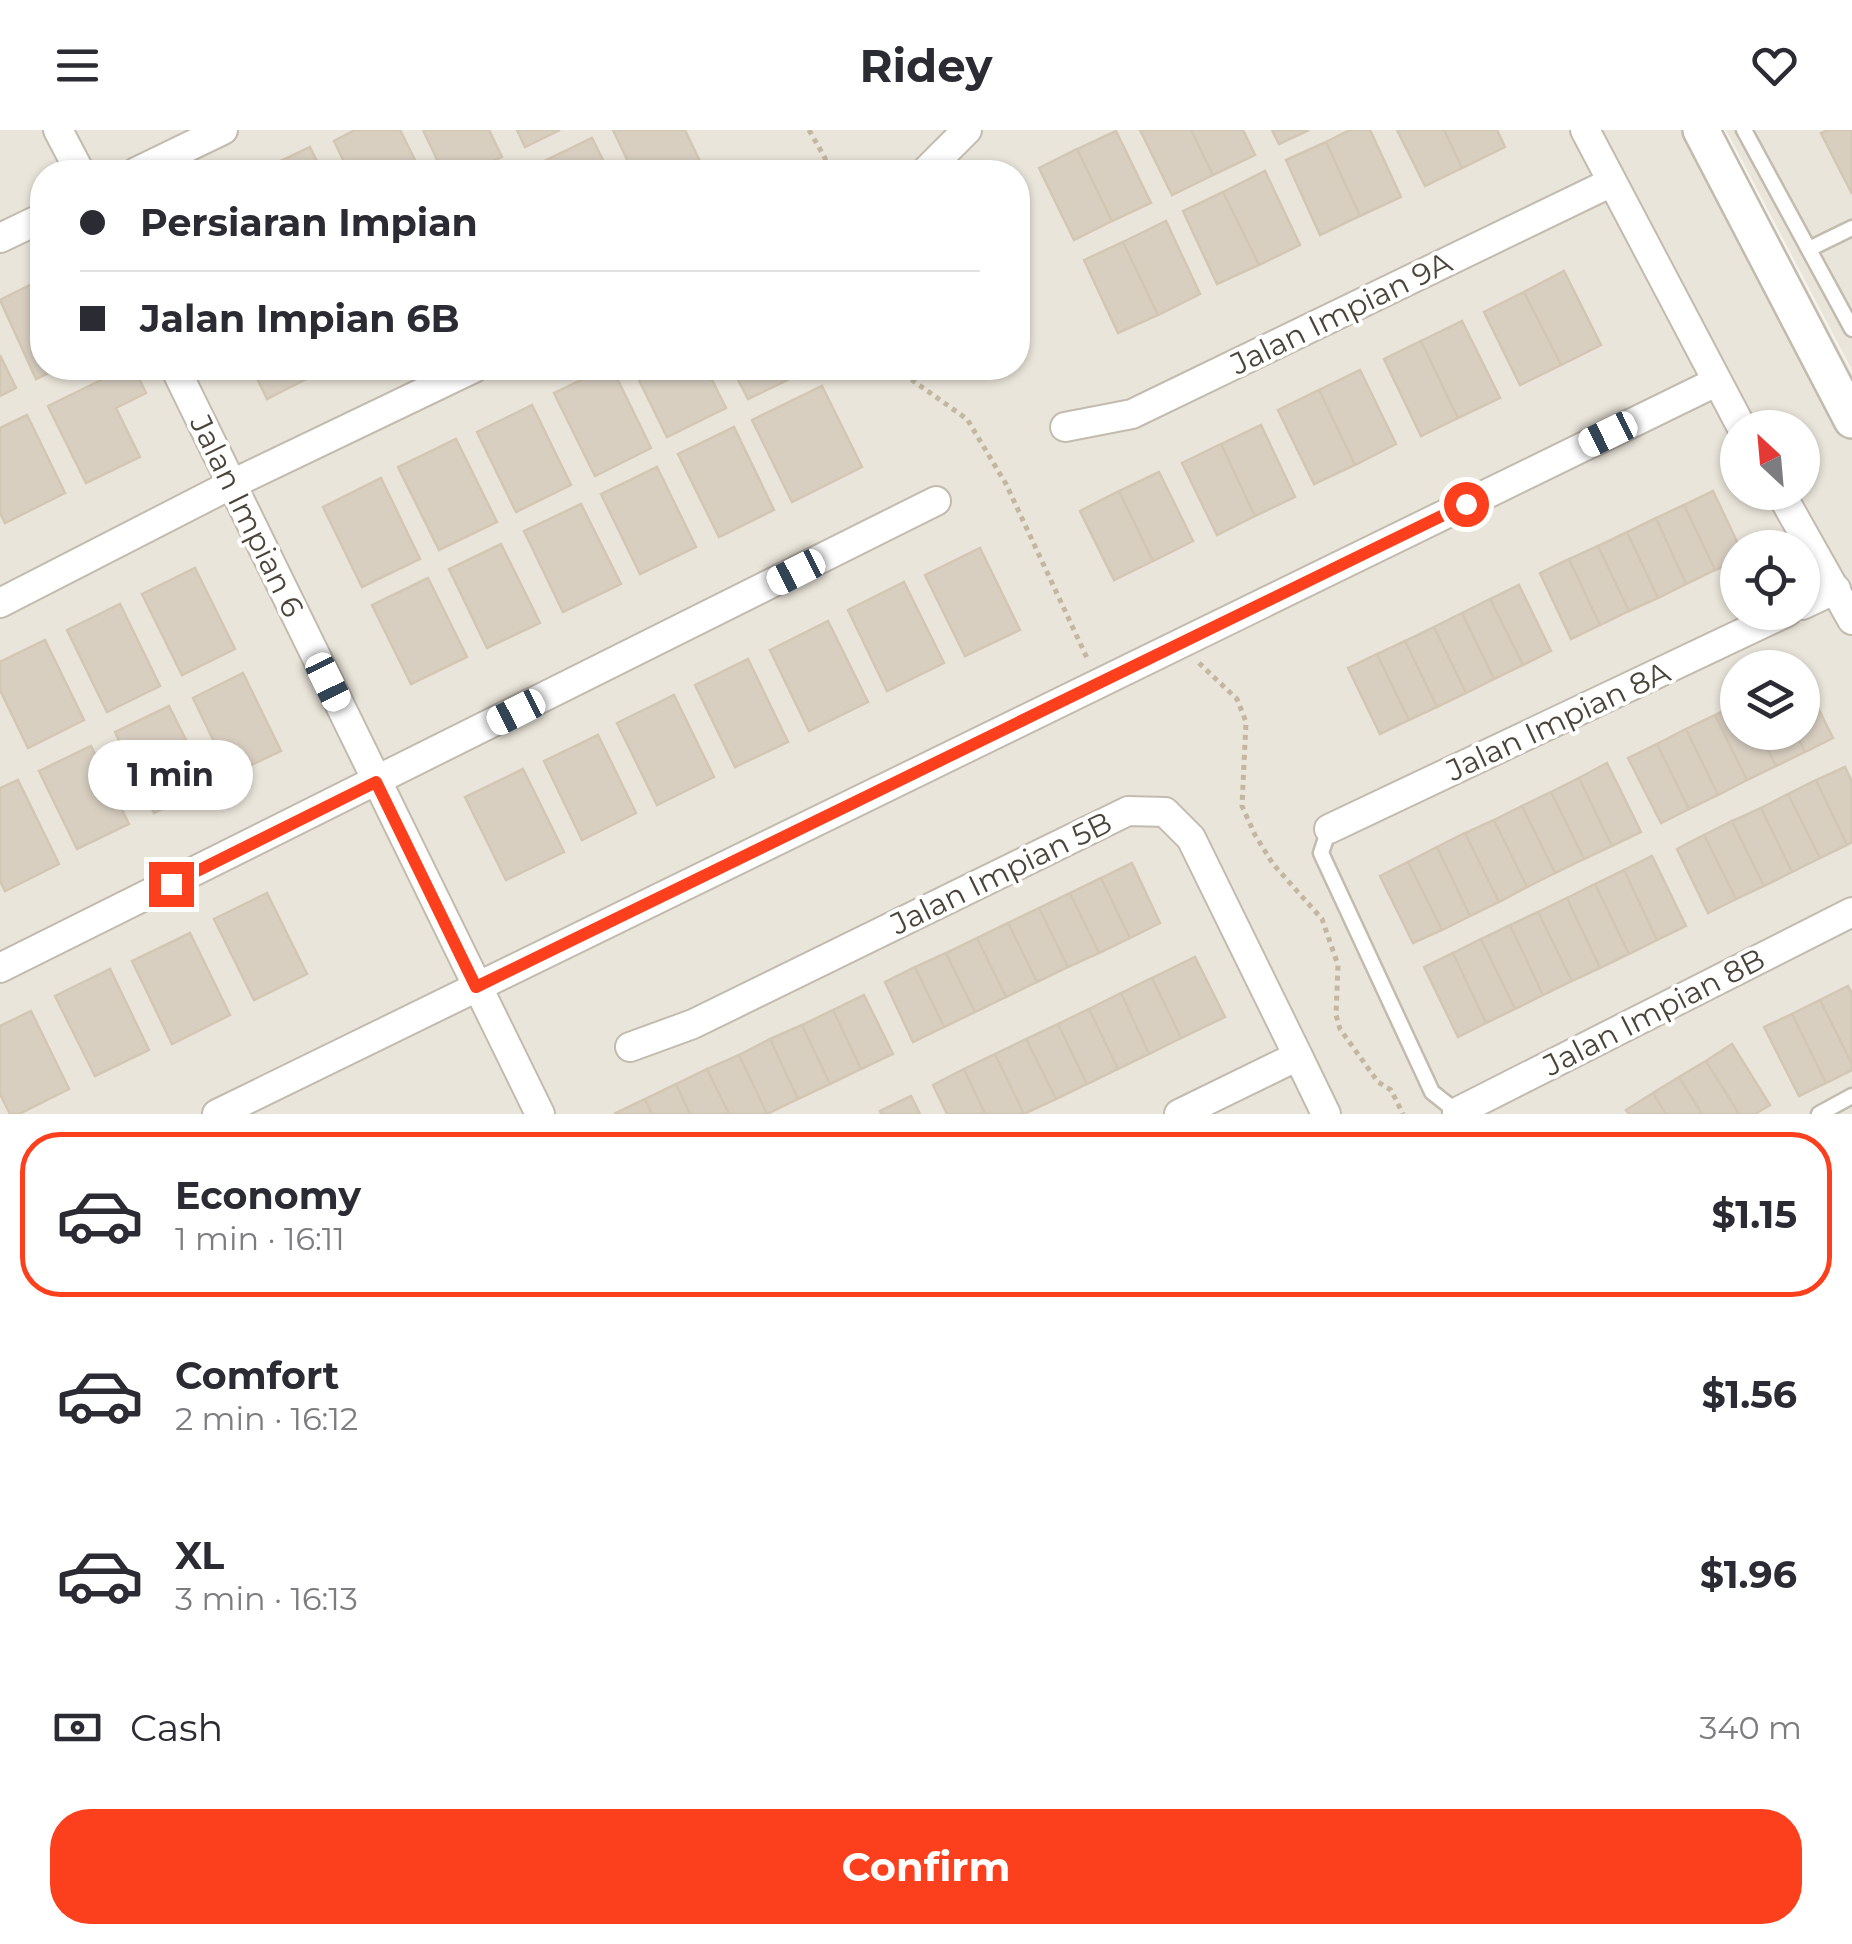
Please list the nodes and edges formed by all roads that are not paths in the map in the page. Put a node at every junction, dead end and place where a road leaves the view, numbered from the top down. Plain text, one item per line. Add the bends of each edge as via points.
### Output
1 (58, 130) edge
2 (223, 130) edge
3 (967, 130) edge
4 (1585, 130) edge
5 (1701, 130) edge
6 (1744, 130) edge
7 (74, 160) edge
8 (161, 160) edge
9 (937, 160) edge
10 (1612, 182) junction
11 (30, 224) edge
12 (1852, 228) edge
13 (0, 238) edge
14 (1809, 250) junction
15 (1852, 329) edge
16 (182, 380) edge
17 (449, 380) edge
18 (1716, 382) junction
19 (1732, 410) edge
20 (1852, 420) edge
21 (1066, 427) dead end
22 (232, 484) junction
23 (936, 501) dead end
24 (1790, 510) edge
25 (1836, 589) junction
26 (1820, 597) edge
27 (0, 603) edge
28 (1852, 620) edge
29 (1749, 630) edge
30 (376, 782) junction
31 (1329, 829) joint
32 (1852, 912) edge
33 (0, 968) edge
34 (476, 987) junction
35 (630, 1047) dead end
36 (1298, 1056) junction
37 (1852, 1096) edge
38 (1456, 1112) edge
39 (217, 1114) edge
40 (540, 1114) edge
41 (1179, 1114) edge
42 (1326, 1114) edge
43 (1819, 1114) edge

1 - 7 street
2 - 8 street
3 - 9 street
4 - 10 street
5 - 20 street
6 - 14 lane
10 - 18 street
10 - 21 street, Jalan Impian 9A via 1132,414
11 - 13 street
12 - 14 lane
14 - 15 lane
16 - 22 street, Jalan Impian 6
17 - 22 street
18 - 19 street
18 - 34 street
22 - 27 street
22 - 30 street, Jalan Impian 6
23 - 30 street
24 - 25 street
25 - 26 street
25 - 28 street
29 - 31 street, Jalan Impian 8A
30 - 33 street
30 - 34 street, Jalan Impian 6
31 - 38 lane via 1321,853 1432,1092
32 - 38 street, Jalan Impian 8B
34 - 39 street
34 - 40 street, Jalan Impian 6
35 - 36 street, Jalan Impian 5B via 692,1024 1128,811 1165,812 1192,838
36 - 41 street
36 - 42 street, Jalan Impian 5B
37 - 43 lane

